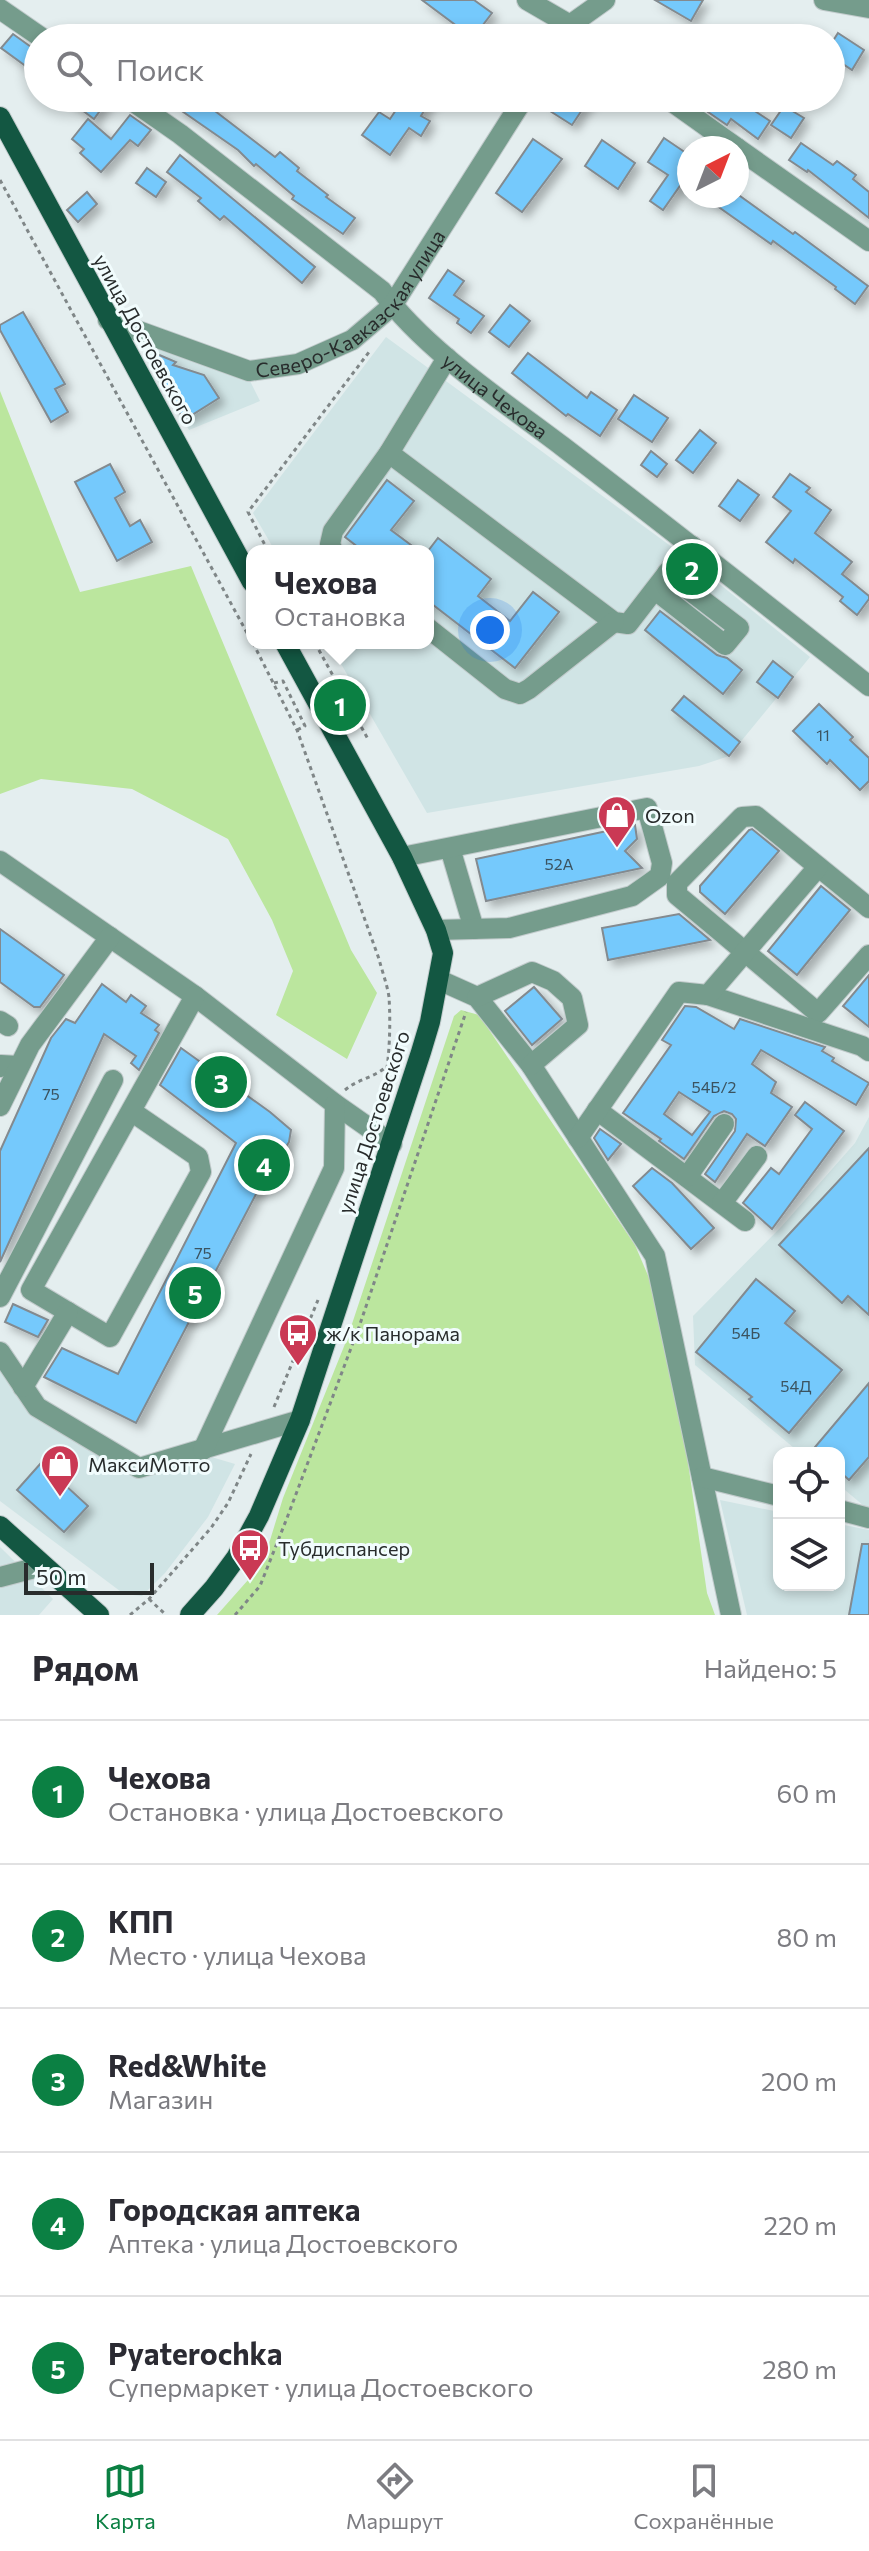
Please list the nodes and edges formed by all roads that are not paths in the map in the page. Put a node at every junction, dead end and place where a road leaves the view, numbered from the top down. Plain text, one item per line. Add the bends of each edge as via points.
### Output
1 (527, 0) edge
2 (582, 0) edge
3 (605, 0) edge
4 (824, 0) edge
5 (834, 0) edge
6 (869, 8) edge
7 (0, 9) edge
8 (556, 24) edge
9 (570, 24) edge
10 (576, 24) edge
11 (24, 26) edge
12 (148, 112) edge
13 (515, 112) edge
14 (687, 112) edge
15 (0, 117) edge
16 (720, 136) edge
17 (749, 156) edge
18 (869, 241) edge
19 (392, 306) junction
20 (108, 320) junction
21 (447, 358) junction
22 (389, 453) junction
23 (330, 545) edge
24 (692, 546) junction
25 (246, 571) edge
26 (614, 622) junction
27 (434, 633) edge
28 (288, 649) edge
29 (869, 686) edge
30 (450, 848) junction
31 (402, 857) junction
32 (0, 861) edge
33 (818, 867) junction
34 (869, 908) edge
35 (474, 929) junction
36 (436, 930) junction
37 (110, 937) junction
38 (745, 953) junction
39 (869, 955) edge
40 (439, 980) junction
41 (708, 995) junction
42 (195, 996) junction
43 (474, 996) junction
44 (869, 1051) edge
45 (531, 1065) junction
46 (10, 1067) edge
47 (113, 1080) dead end
48 (335, 1104) junction
49 (0, 1106) edge
50 (597, 1110) junction
51 (131, 1111) junction
52 (724, 1124) dead end
53 (578, 1138) junction
54 (392, 1144) junction
55 (757, 1156) dead end
56 (687, 1177) junction
57 (722, 1203) junction
58 (745, 1221) dead end
59 (0, 1297) edge
60 (68, 1312) junction
61 (0, 1352) edge
62 (23, 1387) junction
63 (300, 1420) junction
64 (203, 1450) junction
65 (702, 1477) junction
66 (773, 1495) edge
67 (869, 1504) edge
68 (845, 1512) edge
69 (845, 1512) edge
70 (869, 1518) edge
71 (0, 1526) edge
72 (42, 1566) junction
73 (0, 1577) edge
74 (99, 1615) edge
75 (190, 1615) edge
76 (731, 1615) edge

1 - 8 street
2 - 9 street
3 - 10 street
4 - 5 street
5 - 6 street
7 - 11 street
12 - 19 street, улица Чехова via 382,291
13 - 19 street, Северо-Кавказская улица
14 - 16 street
15 - 20 main road, улица Достоевского
17 - 18 street
19 - 20 street, Северо-Кавказская улица via 352,340 298,364 249,371
19 - 21 street, улица Чехова
20 - 25 main road, улица Достоевского
21 - 22 street
21 - 24 street, улица Чехова
22 - 23 street via 333,531
22 - 26 street
24 - 26 street via 628,624
24 - 29 street, улица Чехова
26 - 27 street via 520,694 505,689
28 - 31 main road, улица Достоевского
30 - 31 street
30 - 35 street
30 - 35 street via 647,808 662,863 660,876 649,886 632,896 509,928
31 - 36 main road, улица Достоевского
32 - 37 street
33 - 34 street
33 - 38 street
33 - 38 street via 756,816 742,817 677,883 677,895
35 - 36 street
36 - 40 main road, улица Достоевского via 443,953
37 - 42 street
37 - 46 street
38 - 39 street via 818,1013
38 - 41 street
40 - 43 street
40 - 54 main road, улица Достоевского
41 - 44 street
41 - 50 street via 679,992
42 - 48 street
42 - 51 street
43 - 45 street
43 - 45 street via 532,972 572,998 578,1025
45 - 53 street
46 - 49 street
47 - 59 street
48 - 54 street
48 - 64 street via 334,1168
50 - 53 street
50 - 56 street
51 - 60 street via 31,1290
51 - 60 street via 198,1157 201,1172 110,1337
52 - 56 street
53 - 65 street via 655,1256
54 - 63 main road, улица Достоевского
55 - 57 street
56 - 57 street
57 - 58 street
60 - 62 street
61 - 62 street
62 - 64 street via 37,1407 139,1468
63 - 64 street
63 - 75 main road, улица Достоевского via 242,1548
65 - 66 street
65 - 76 street
67 - 68 street
69 - 70 street
71 - 72 main road
72 - 73 street
72 - 74 main road

